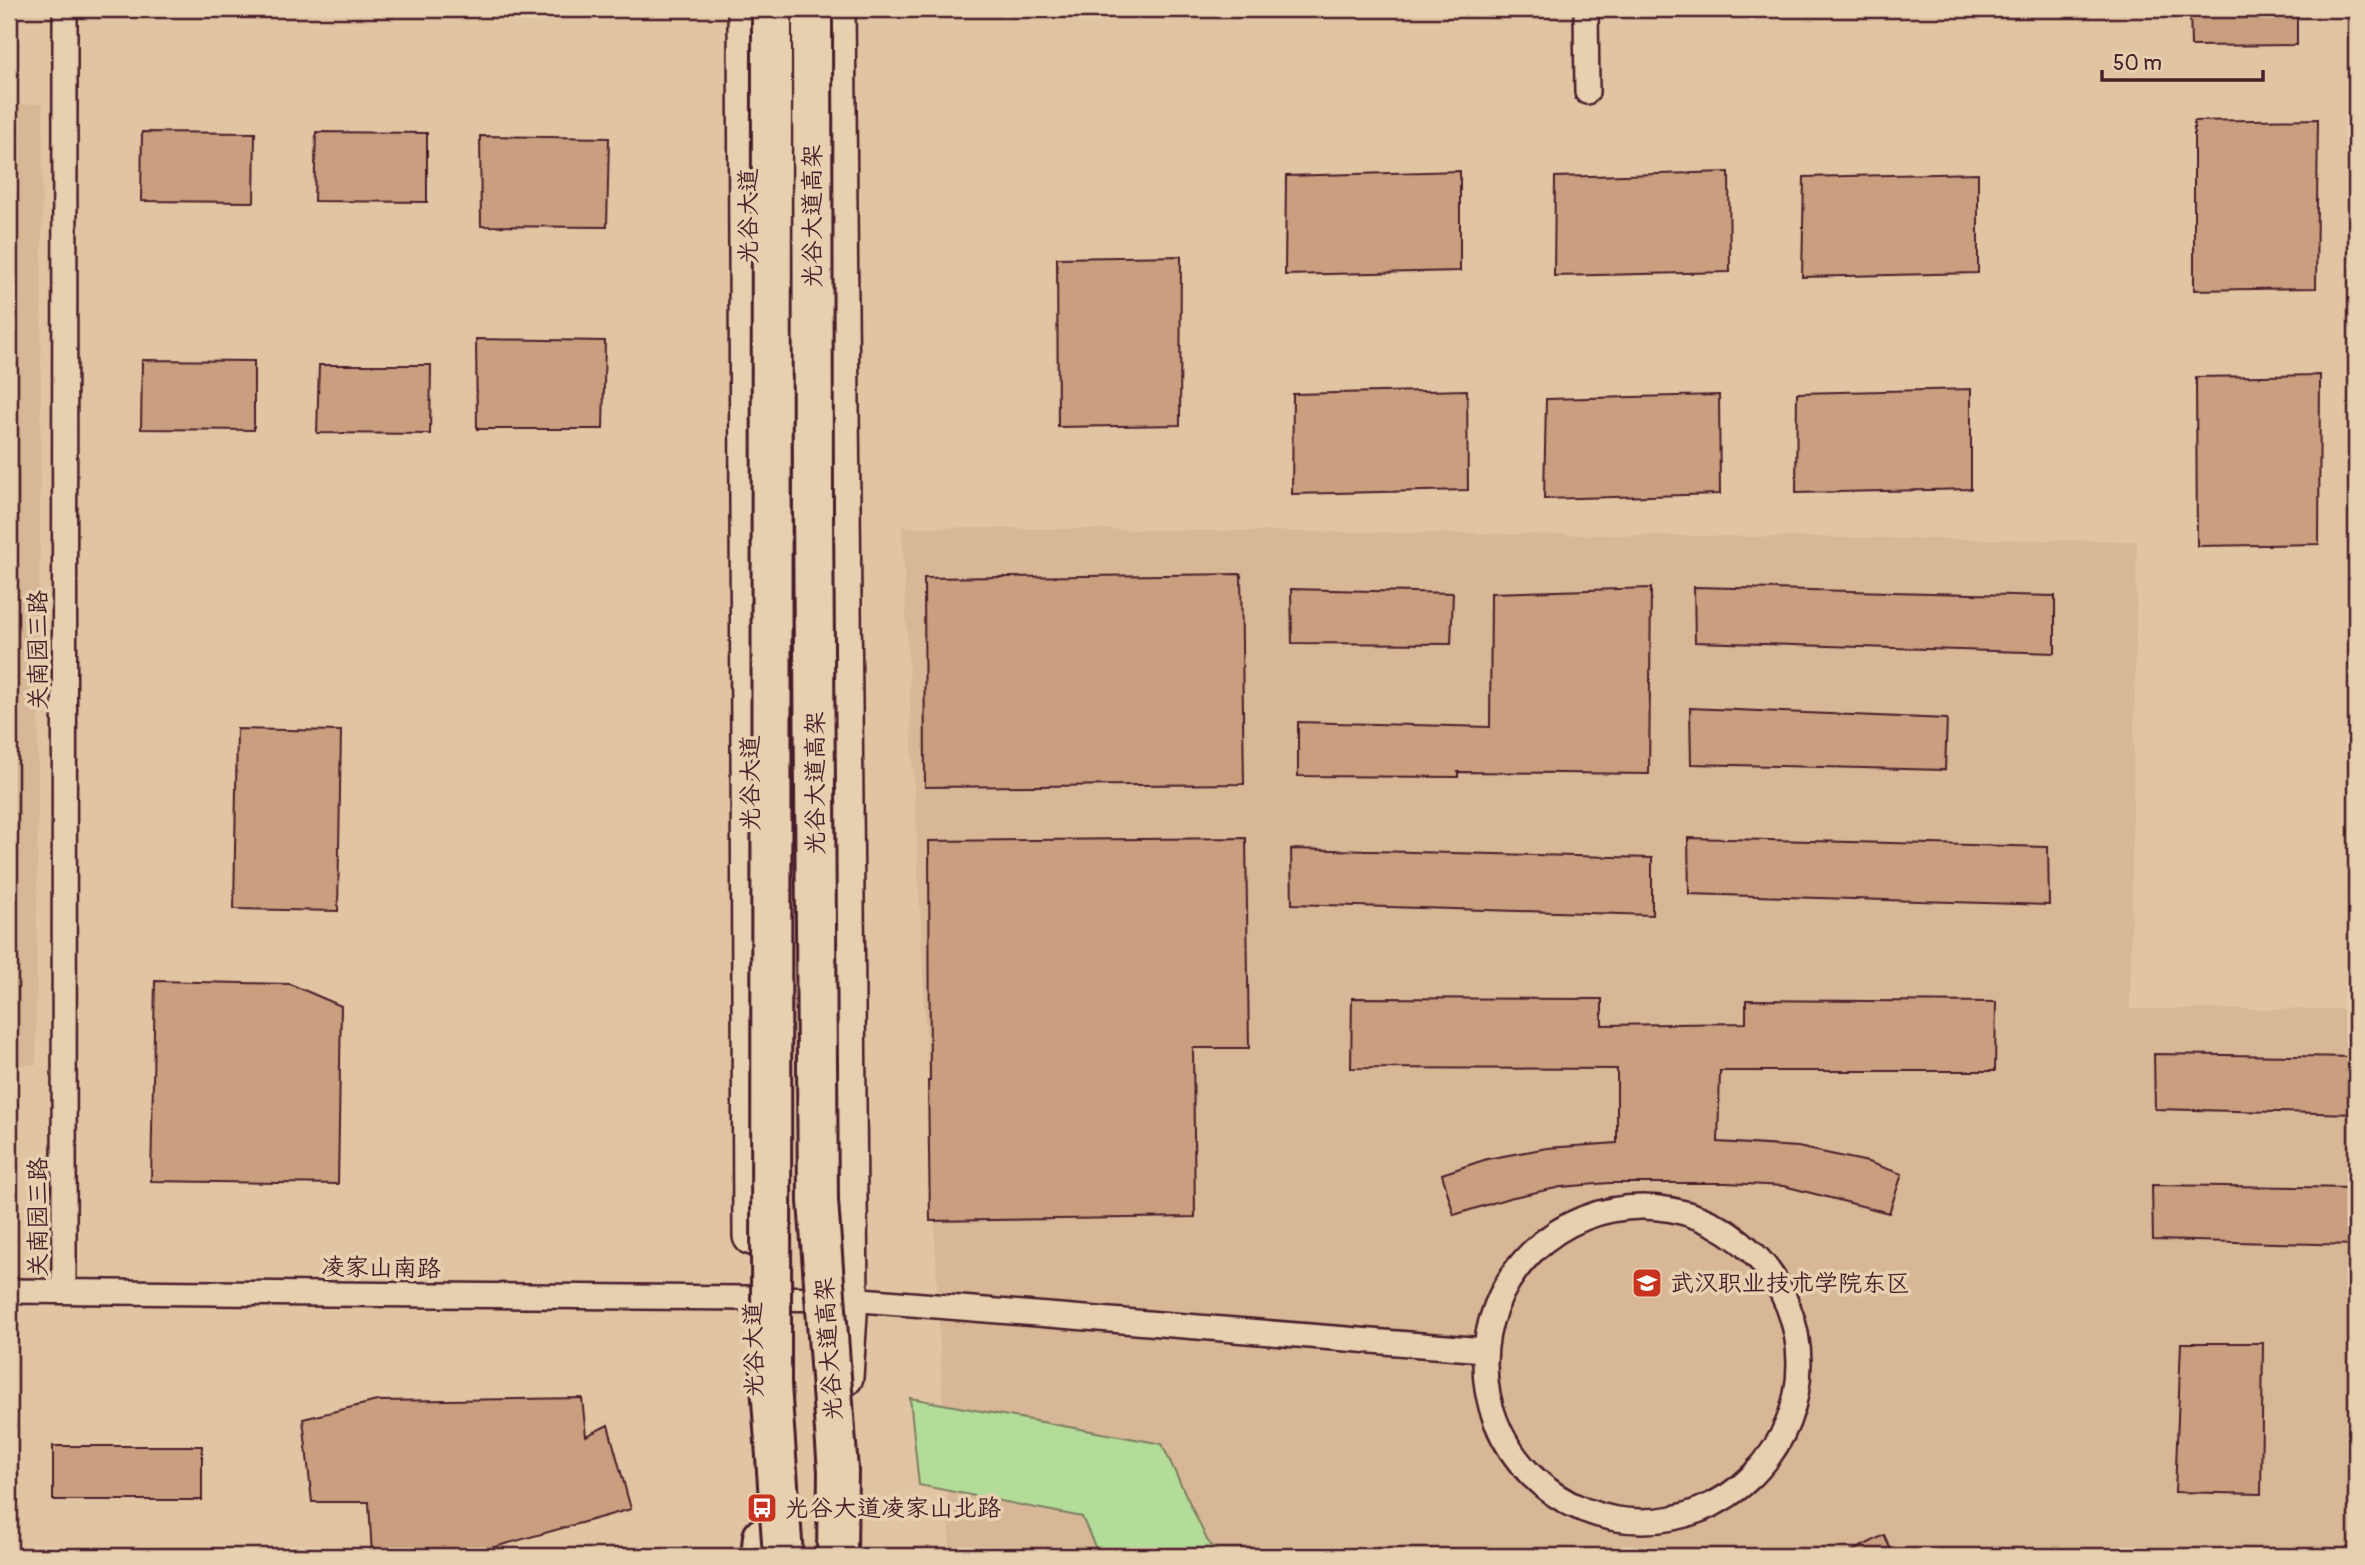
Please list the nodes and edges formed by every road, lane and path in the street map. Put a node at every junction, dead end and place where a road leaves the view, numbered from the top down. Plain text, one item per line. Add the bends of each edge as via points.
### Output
1 (65, 9) edge
2 (747, 9) edge
3 (772, 9) edge
4 (812, 9) edge
5 (836, 9) edge
6 (1586, 9) edge
7 (1587, 92) dead end
8 (9, 1291) edge
9 (64, 1291) junction
10 (753, 1298) junction
11 (849, 1299) junction
12 (1484, 1350) junction
13 (838, 1471) junction
14 (768, 1552) edge
15 (837, 1556) edge
16 (845, 1556) edge
17 (854, 1556) edge

1 - 9 street, 关南园三路
2 - 10 main road, 光谷大道
3 - 14 highway, 光谷大道高架, bridge
4 - 13 highway, 光谷大道高架, bridge via 818,1201
5 - 11 main road
6 - 7 street
8 - 9 street, 凌家山南路
9 - 10 street, 凌家山南路
10 - 11 street, 凌家山南路
10 - 14 main road, 光谷大道 via 753,1384
11 - 12 street, 凌家山南路
11 - 16 main road via 842,1395
12 - 12 street via 1498,1298 1529,1253 1574,1222 1626,1208 1681,1212 1730,1234 1769,1271 1794,1320 1800,1370 1790,1419 1765,1463 1728,1496 1682,1517 1631,1522 1582,1511 1539,1485 1506,1447 1487,1400
13 - 15 highway, 光谷大道高架, bridge
13 - 17 highway, bridge

